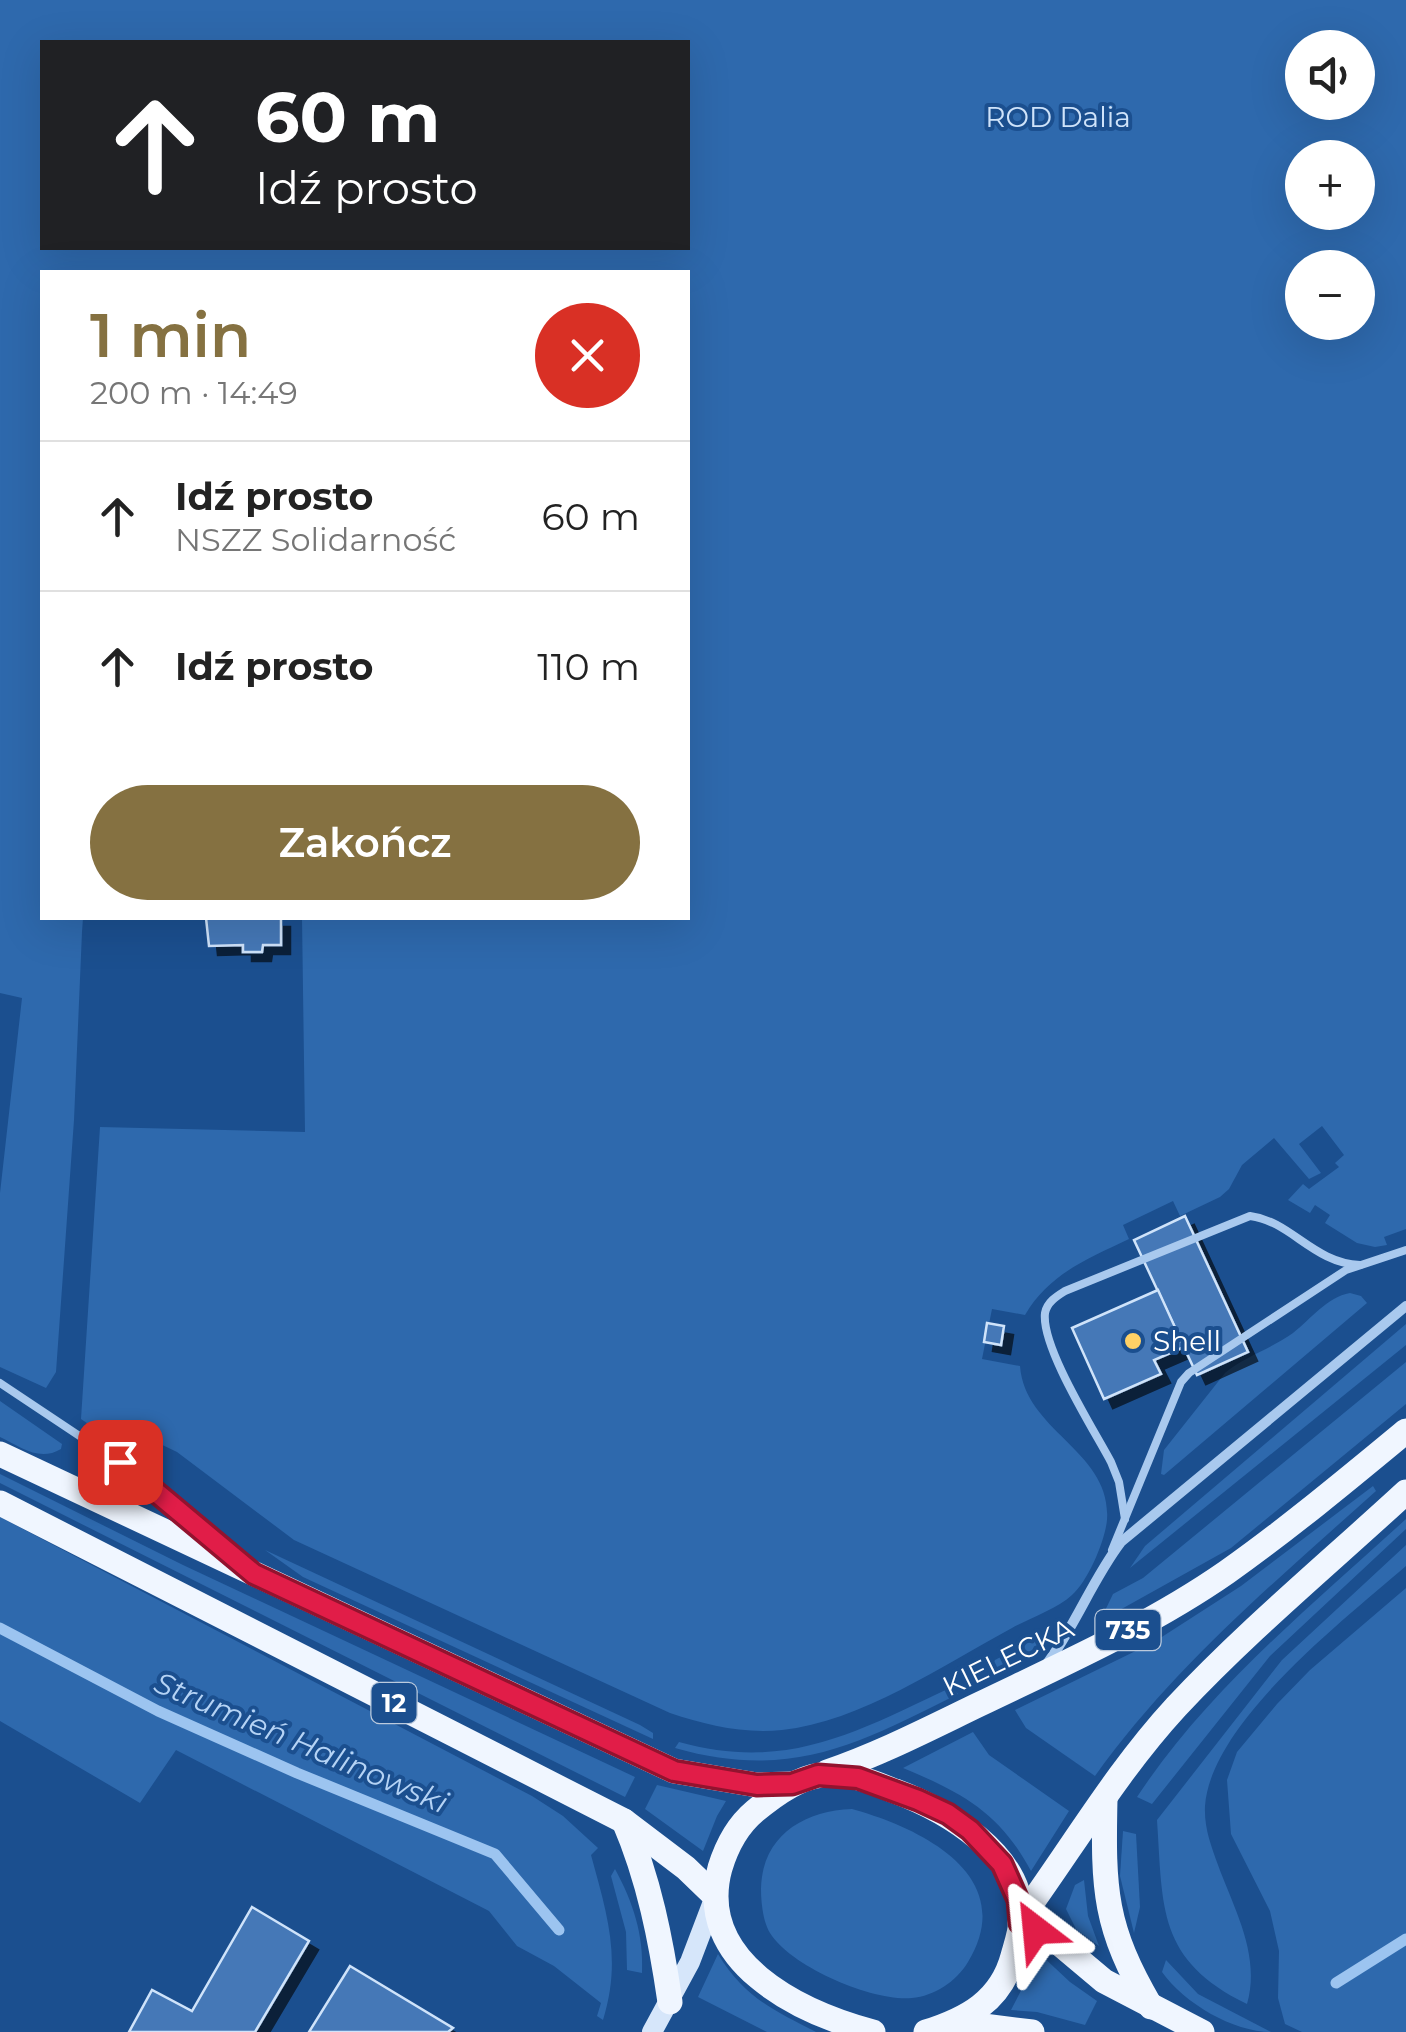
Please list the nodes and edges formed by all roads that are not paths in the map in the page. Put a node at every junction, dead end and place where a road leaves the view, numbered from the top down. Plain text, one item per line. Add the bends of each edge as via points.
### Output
1 (1406, 1250) edge
2 (1360, 1265) junction
3 (1406, 1306) edge
4 (0, 1383) edge
5 (1406, 1431) edge
6 (0, 1454) edge
7 (1406, 1492) edge
8 (0, 1503) edge
9 (1125, 1519) junction
10 (1108, 1558) junction
11 (254, 1574) junction
12 (1030, 1680) junction
13 (818, 1775) junction
14 (792, 1784) junction
15 (1105, 1799) junction
16 (624, 1821) junction
17 (714, 1897) junction
18 (1021, 1921) junction
19 (670, 2002) junction
20 (1151, 2007) junction
21 (936, 2029) edge
22 (652, 2032) edge
23 (873, 2032) edge
24 (1032, 2032) edge
25 (1202, 2032) edge

1 - 2 lane
2 - 9 lane via 1189,1373
2 - 9 lane via 1330,1260 1250,1216 1066,1291 1049,1304 1050,1346 1111,1462
3 - 10 street
4 - 11 lane via 132,1471
5 - 12 main road, KIELECKA / 735 via 1225,1573
6 - 11 main road, 12
7 - 15 main road via 1211,1670 1137,1752
8 - 16 main road, 12
9 - 10 lane
10 - 12 street via 1060,1646
11 - 14 main road, 12 via 674,1771
12 - 13 main road, KIELECKA / 735
13 - 14 main road, 12
13 - 18 main road, 12 via 858,1778 948,1814 1002,1864
14 - 17 main road via 732,1837
15 - 18 main road
15 - 20 main road via 1109,1912
16 - 17 main road, 12
16 - 19 main road via 657,1924
17 - 19 main road
17 - 23 main road, 12 via 727,1942 753,1972 804,2007
18 - 20 main road via 1054,1939 1104,1982
18 - 21 main road via 1010,1967 992,1997
19 - 22 main road
20 - 25 main road
21 - 24 main road via 968,2024

